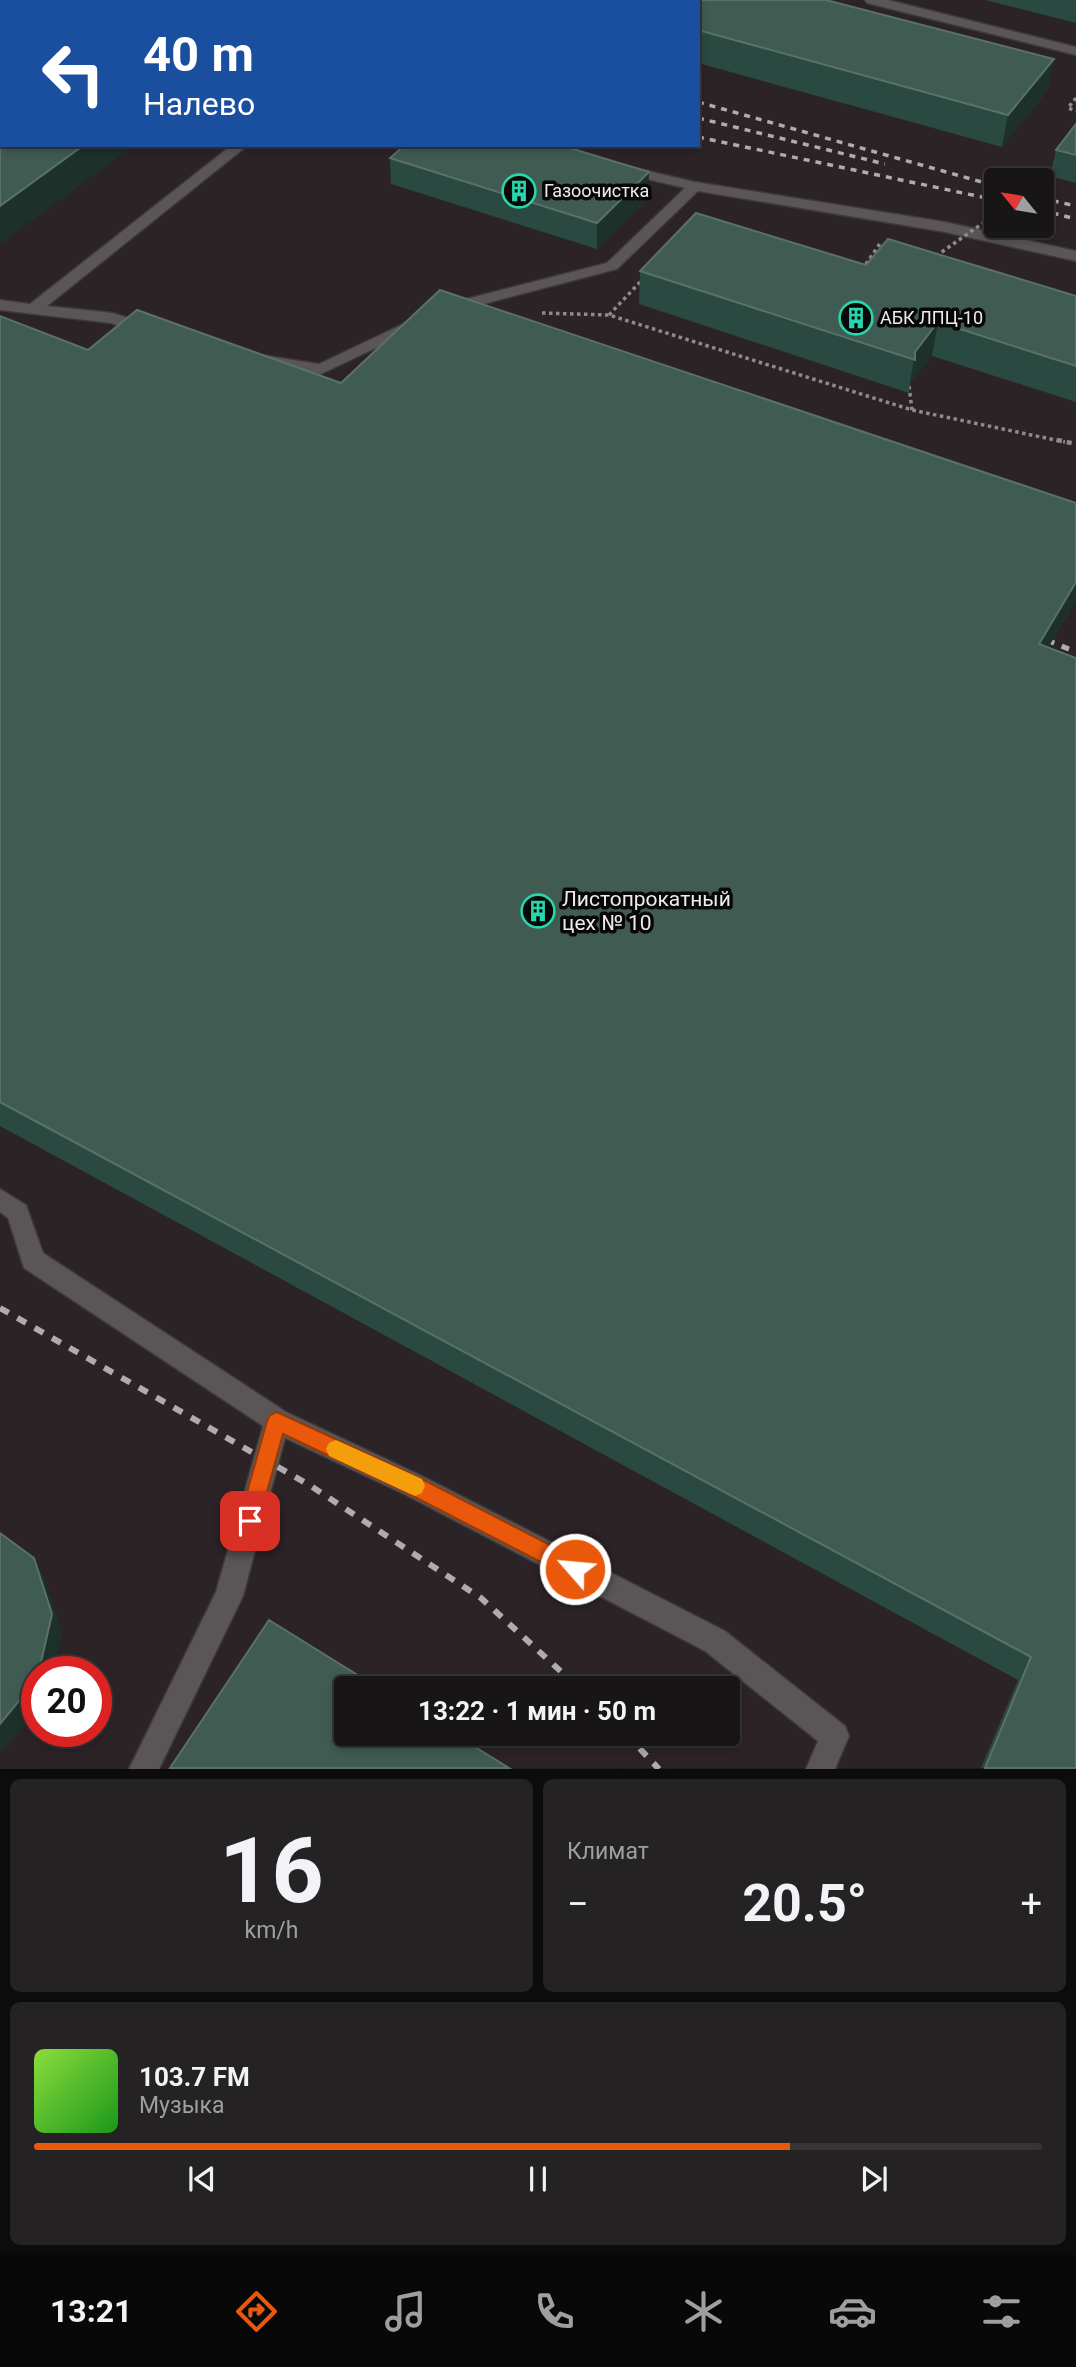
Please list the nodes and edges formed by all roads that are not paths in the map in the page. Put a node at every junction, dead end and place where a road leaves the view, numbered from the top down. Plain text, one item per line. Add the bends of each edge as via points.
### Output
1 (872, 0) edge
2 (1076, 51) edge
3 (237, 147) edge
4 (602, 164) edge
5 (695, 187) junction
6 (1076, 256) edge
7 (0, 305) edge
8 (32, 310) junction
9 (162, 335) edge
10 (247, 357) edge
11 (0, 1199) edge
12 (277, 1421) junction
13 (144, 1769) edge
14 (820, 1769) edge

1 - 2 lane
3 - 8 lane
4 - 5 lane
5 - 6 lane via 945,227
5 - 10 lane via 612,267 441,310 321,369
7 - 8 lane
8 - 9 lane via 113,318
11 - 12 lane via 18,1212 33,1260
12 - 13 lane via 229,1596
12 - 14 lane via 715,1641 835,1736

